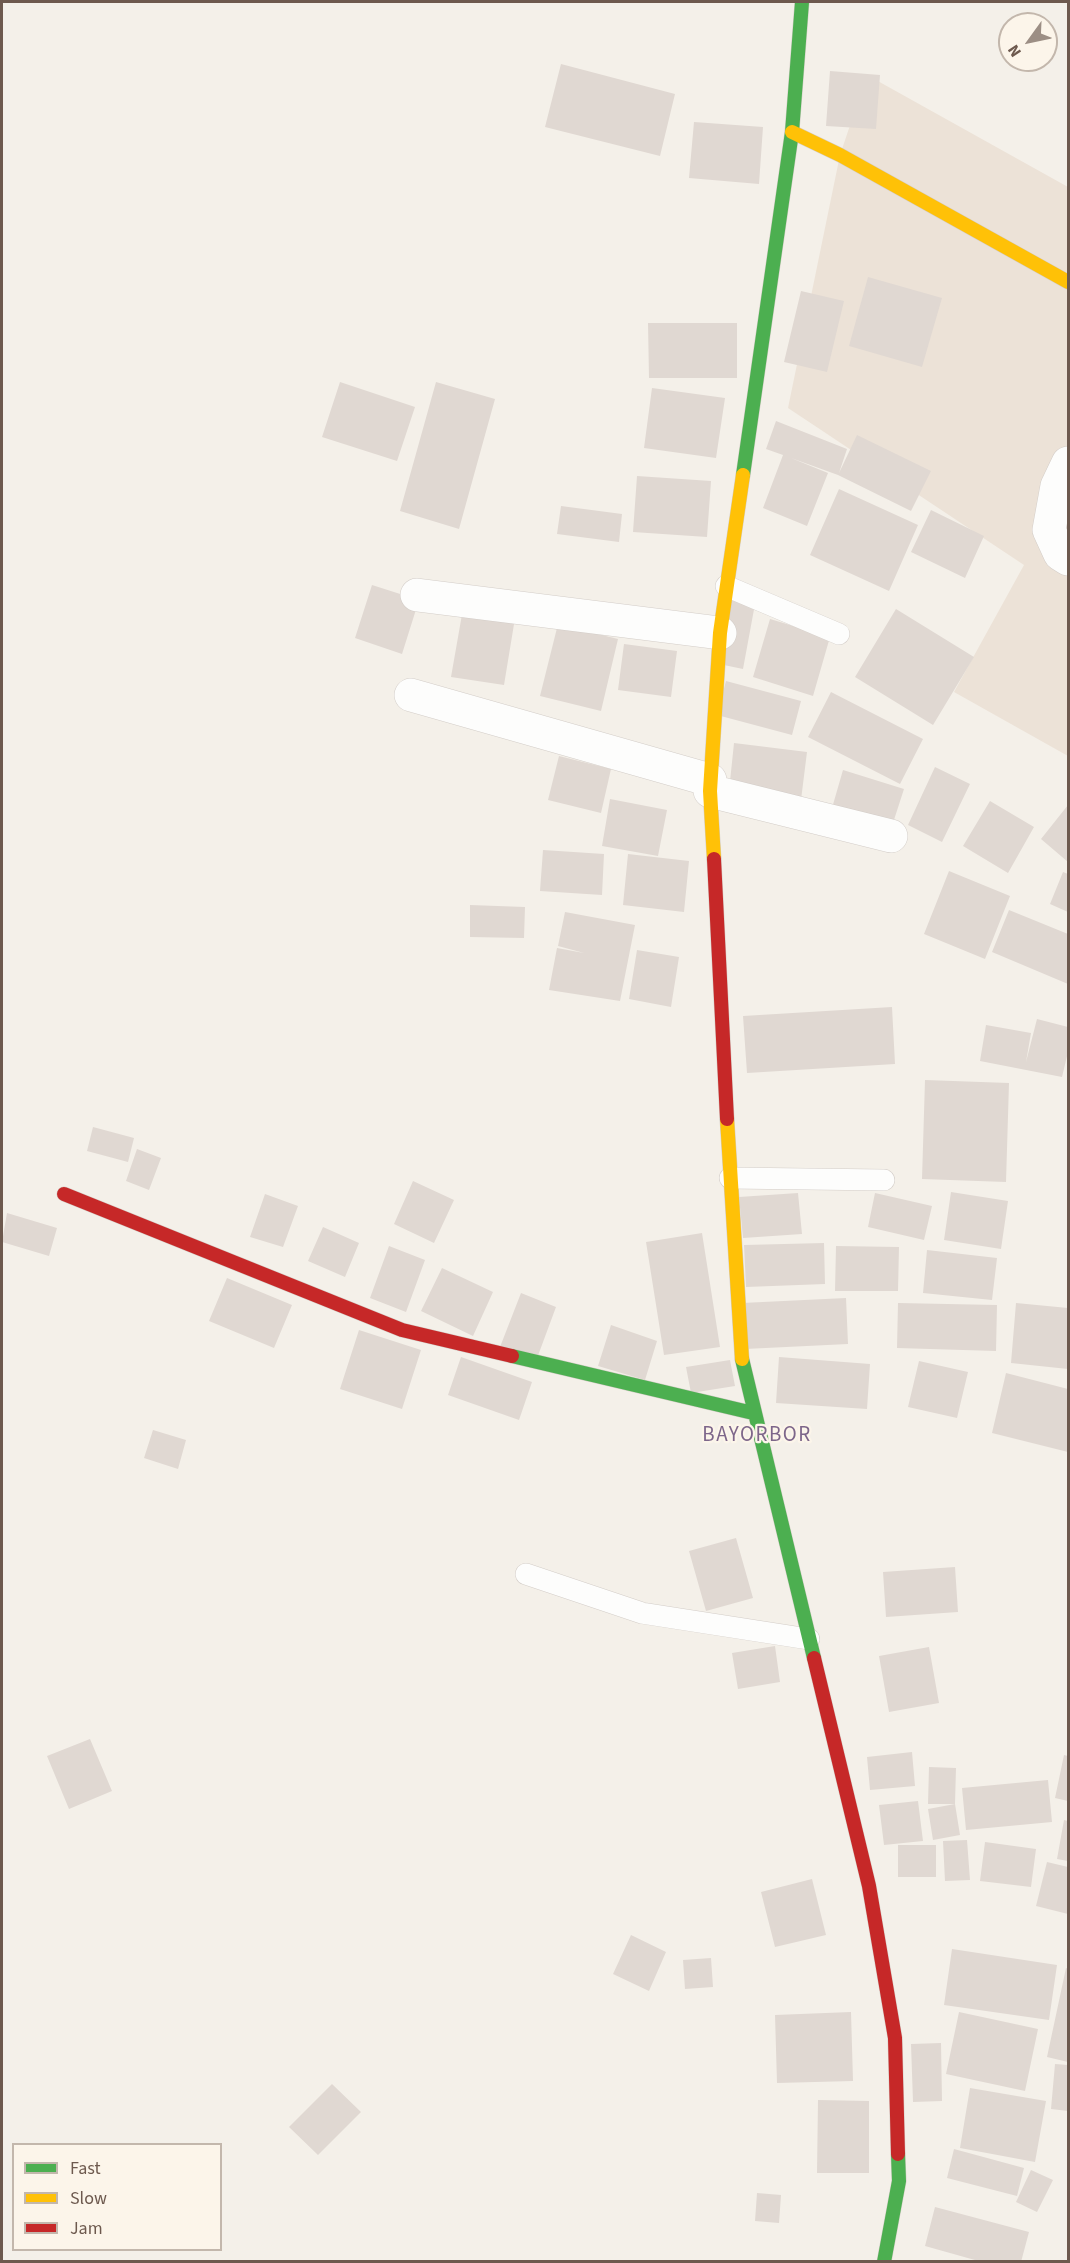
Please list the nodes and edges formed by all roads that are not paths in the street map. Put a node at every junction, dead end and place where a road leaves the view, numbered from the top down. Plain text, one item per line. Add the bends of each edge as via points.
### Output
1 (802, 2) edge
2 (792, 132) junction
3 (1068, 282) edge
4 (1068, 463) edge
5 (1068, 559) edge
6 (726, 586) junction
7 (417, 595) dead end
8 (720, 633) junction
9 (839, 634) dead end
10 (411, 695) dead end
11 (710, 785) junction
12 (891, 836) dead end
13 (730, 1178) junction
14 (884, 1180) dead end
15 (64, 1194) dead end
16 (753, 1413) junction
17 (526, 1574) dead end
18 (809, 1639) junction
19 (884, 2262) edge

1 - 2 street
2 - 3 street
2 - 6 street
4 - 5 street via 1057,486 1049,530 1060,554
6 - 8 street
6 - 9 lane
7 - 8 street
8 - 11 street
10 - 11 street
11 - 12 street
11 - 13 street
13 - 14 lane
13 - 16 street via 740,1353
15 - 16 street via 402,1330
16 - 18 street
17 - 18 lane via 642,1613
18 - 19 street via 869,1886 895,2038 899,2181

